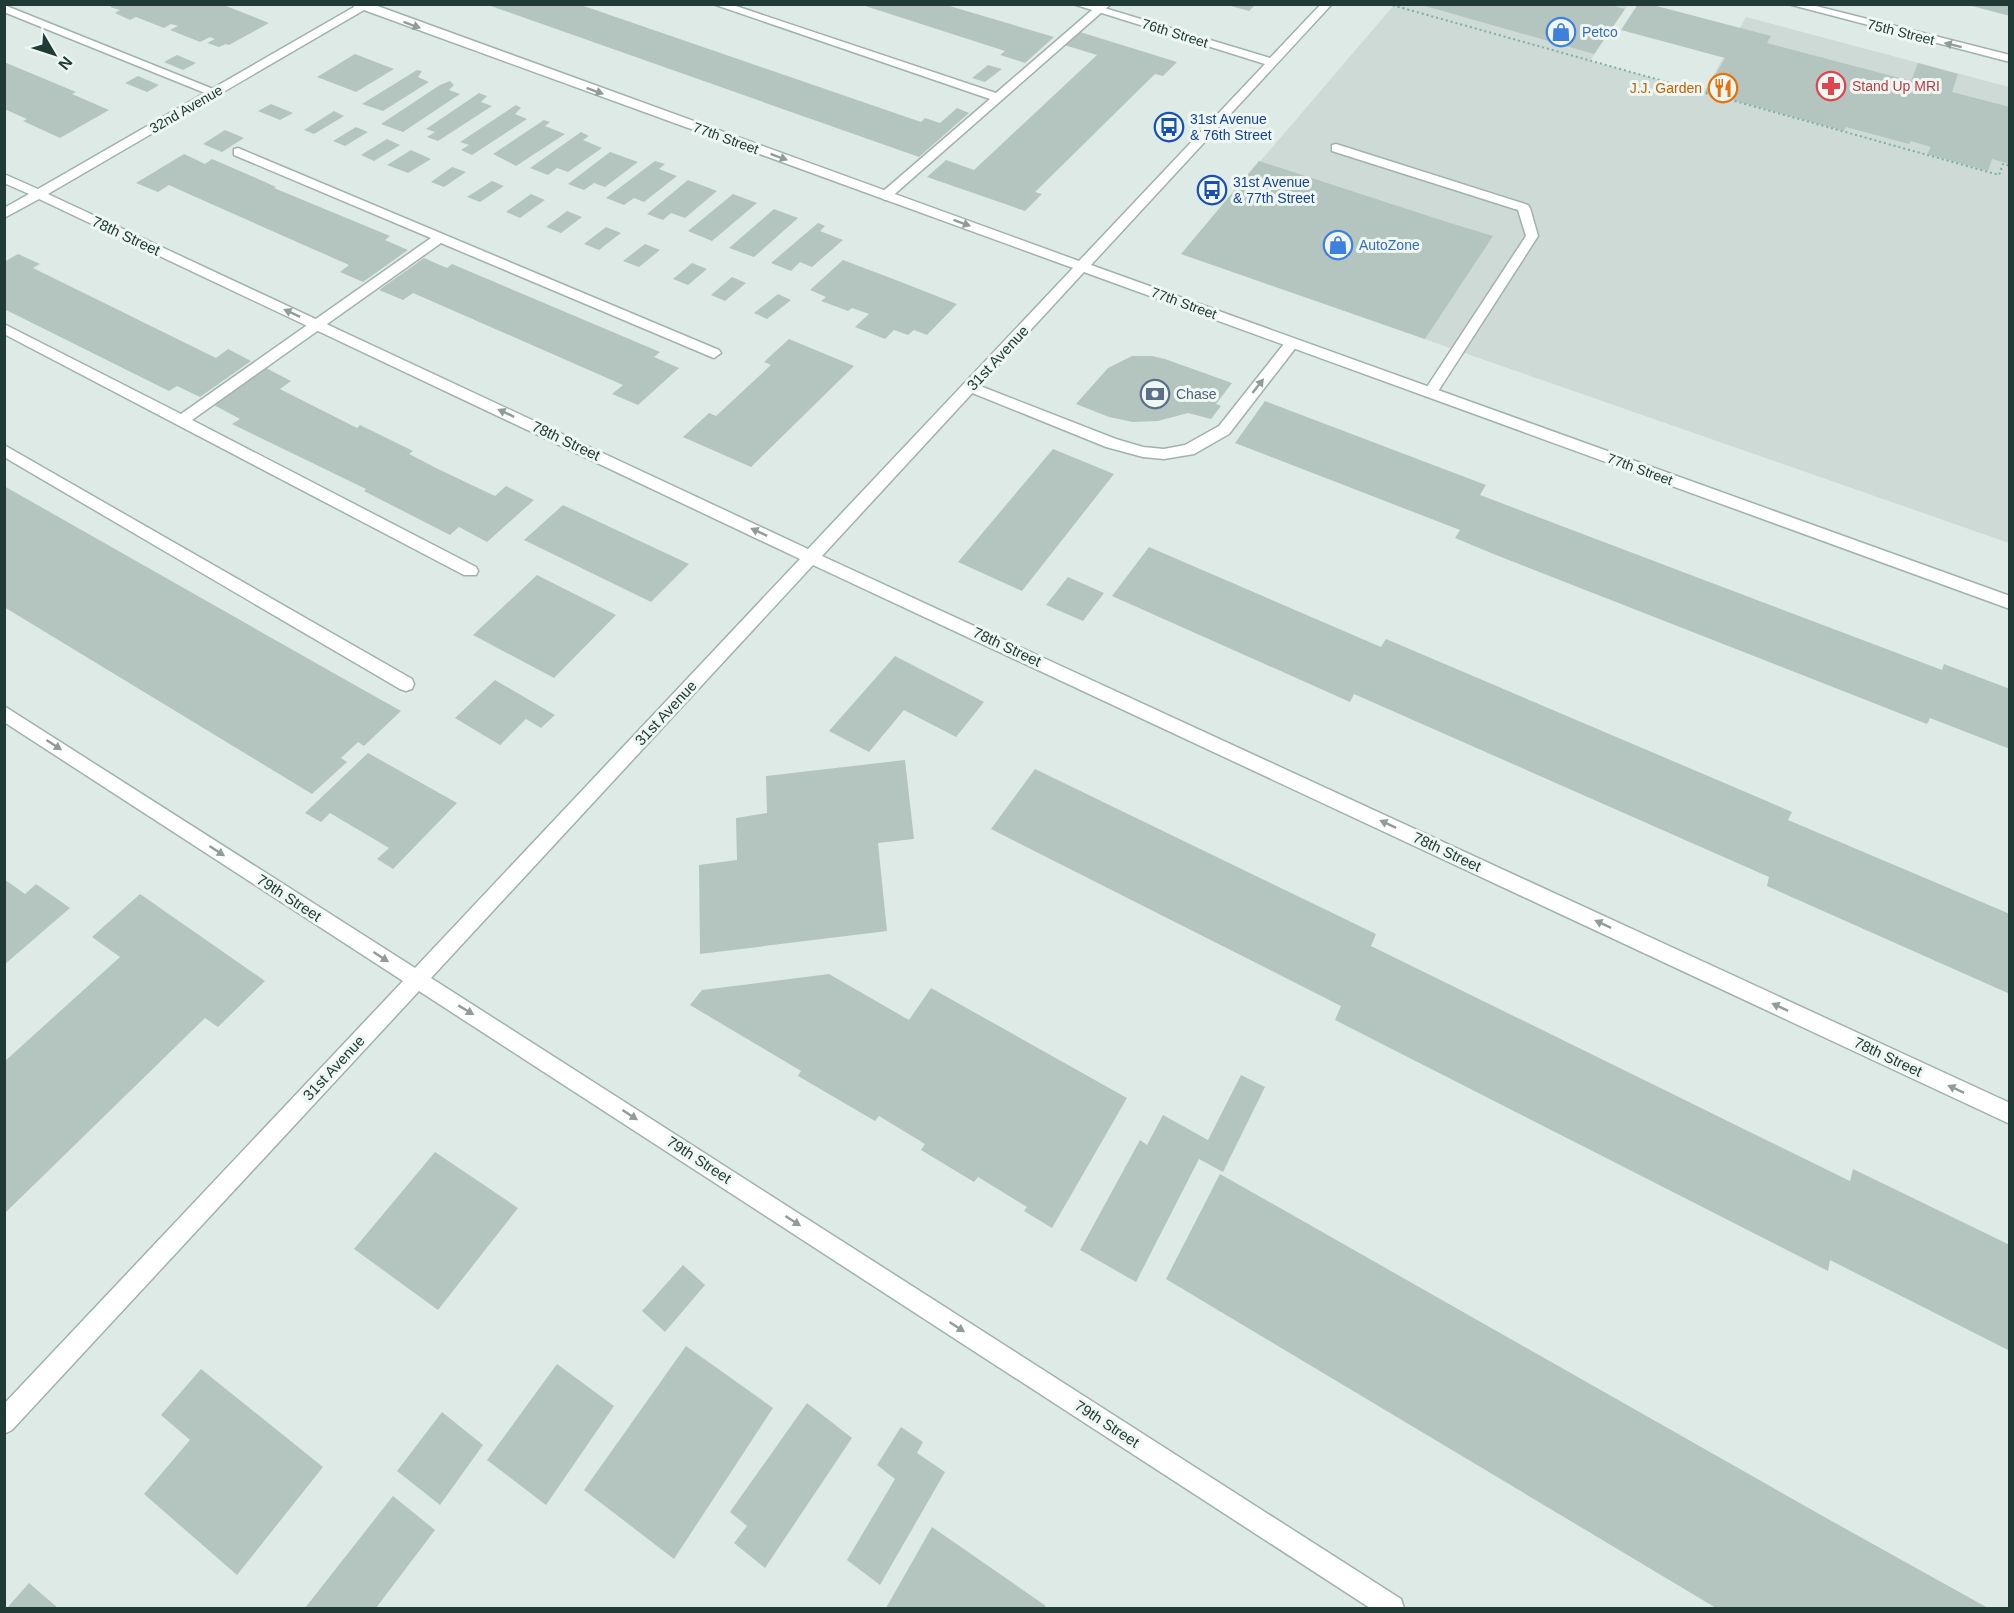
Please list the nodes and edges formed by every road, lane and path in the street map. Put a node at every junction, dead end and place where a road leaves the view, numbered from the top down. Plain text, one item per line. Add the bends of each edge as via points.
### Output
1 (718, 4) edge
2 (1078, 4) edge
3 (1327, 4) edge
4 (1388, 4) edge
5 (1793, 4) edge
6 (362, 5) edge
7 (4, 8) edge
8 (1102, 8) edge
9 (2010, 59) edge
10 (1273, 63) junction
11 (214, 93) junction
12 (998, 98) junction
13 (1336, 148) dead end
14 (238, 152) dead end
15 (2010, 166) edge
16 (4, 178) edge
17 (39, 195) junction
18 (885, 196) junction
19 (4, 214) edge
20 (441, 237) junction
21 (1083, 267) junction
22 (317, 325) junction
23 (4, 328) edge
24 (1292, 342) junction
25 (714, 353) dead end
26 (970, 387) junction
27 (1430, 393) junction
28 (181, 421) junction
29 (4, 450) edge
30 (812, 556) junction
31 (470, 571) dead end
32 (2010, 603) edge
33 (406, 684) dead end
34 (4, 713) edge
35 (416, 980) junction
36 (2010, 1114) edge
37 (4, 1422) edge
38 (1392, 1608) edge

1 - 12 street
2 - 8 street, 76th Street
3 - 10 street, 31st Avenue
4 - 15 path via 1999,175 2003,165
9 -> 5 street, 75th Street
6 - 11 street, 32nd Avenue
6 -> 18 street, 77th Street
7 - 11 street
8 - 10 street, 76th Street
8 - 12 street
10 - 21 street, 31st Avenue
11 - 17 street, 32nd Avenue
12 - 18 street
13 - 27 street via 1524,208 1532,236
14 - 20 street
16 - 17 street, 78th Street
17 - 19 street, 32nd Avenue
22 -> 17 street, 78th Street
18 -> 21 street, 77th Street
20 - 22 street
20 - 25 street
21 - 24 street, 77th Street
21 - 26 street, 31st Avenue
22 - 28 street
30 -> 22 street, 78th Street
23 - 28 street
26 -> 24 street via 1111,443 1164,454 1189,450 1224,430
24 - 27 street, 77th Street
26 - 30 street, 31st Avenue
27 - 32 street, 77th Street
28 - 31 street
29 - 33 street
30 - 35 street, 31st Avenue
36 -> 30 street, 78th Street
34 -> 35 street, 79th Street
35 - 37 street, 31st Avenue
35 -> 38 street, 79th Street

